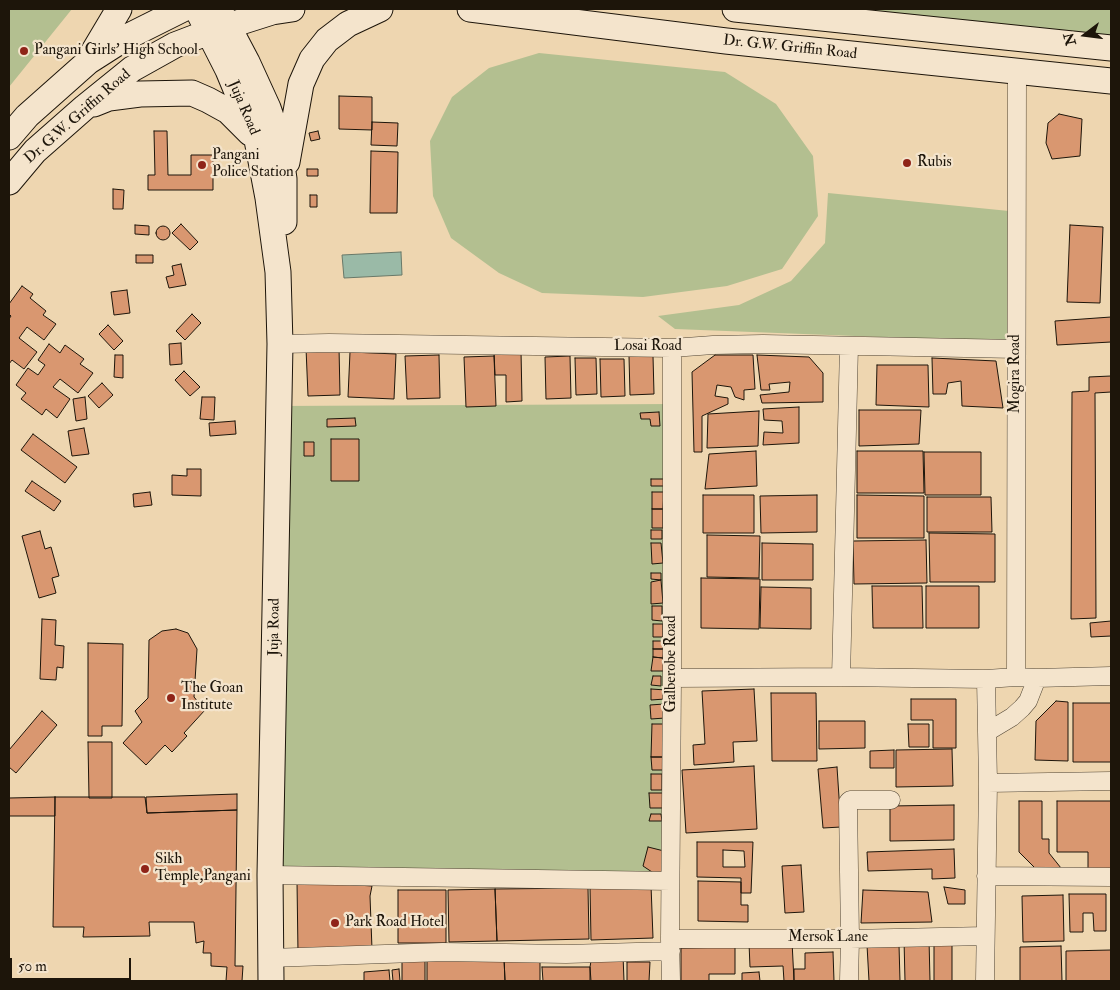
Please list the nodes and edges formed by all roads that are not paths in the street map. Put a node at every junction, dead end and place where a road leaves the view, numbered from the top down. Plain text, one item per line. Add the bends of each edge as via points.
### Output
1 (119, 9) edge
2 (182, 9) edge
3 (197, 9) edge
4 (292, 9) edge
5 (380, 9) edge
6 (470, 9) edge
7 (735, 9) edge
8 (219, 22) edge
9 (1111, 48) edge
10 (89, 61) junction
11 (1017, 71) junction
12 (1111, 81) edge
13 (85, 107) junction
14 (9, 137) edge
15 (257, 140) junction
16 (284, 179) junction
17 (9, 182) edge
18 (278, 272) junction
19 (280, 344) junction
20 (849, 346) junction
21 (672, 348) junction
22 (1016, 349) junction
23 (1111, 676) edge
24 (841, 677) junction
25 (1016, 677) junction
26 (672, 678) junction
27 (1037, 678) junction
28 (986, 679) junction
29 (987, 732) junction
30 (1111, 781) edge
31 (988, 783) junction
32 (891, 800) dead end
33 (270, 875) junction
34 (986, 876) junction
35 (1111, 877) edge
36 (670, 881) junction
37 (985, 936) junction
38 (850, 939) junction
39 (670, 945) junction
40 (270, 970) edge
41 (671, 981) edge
42 (849, 981) edge
43 (985, 981) edge

1 - 10 main road
2 - 10 main road, Dr. G.W. Griffin Road via 125,38
3 - 8 main road, Juja Road
4 - 8 main road, Dr. G.W. Griffin Road
5 - 16 main road via 348,24 327,40 312,59 302,84
6 - 11 main road, Dr. G.W. Griffin Road via 726,42
7 - 9 main road
8 - 13 main road, Dr. G.W. Griffin Road via 132,69
8 - 15 main road, Juja Road via 228,70
8 - 16 main road, Juja Road via 247,62 268,108 278,137
10 - 14 main road, Dr. G.W. Griffin Road via 27,116
11 - 12 main road, Dr. G.W. Griffin Road
11 - 22 street, Mogira Road
13 - 15 main road via 110,98 140,94 192,93 228,111
13 - 17 main road, Dr. G.W. Griffin Road via 35,151
15 - 18 main road, Juja Road
16 - 18 main road, Juja Road via 284,221
18 - 19 main road, Juja Road
19 - 21 street, Losai Road
19 - 33 main road, Juja Road
20 - 21 street, Losai Road via 763,344
20 - 22 street, Losai Road
20 - 24 street
21 - 26 street, Galberobe Road
22 - 25 street, Mogira Road
23 - 27 street
24 - 26 street
24 - 28 street
25 - 27 street
25 - 28 street
26 - 36 street, Galberobe Road
27 - 29 street via 1022,708
28 - 29 street
29 - 31 street
30 - 31 street
31 - 34 street
32 - 38 street via 848,802
33 - 36 street
33 - 40 main road, Juja Road
34 - 35 street
34 - 37 street
36 - 39 street, Galberobe Road
37 - 38 street, Mersok Lane
37 - 43 street
38 - 39 street, Mersok Lane
38 - 42 street
39 - 40 street, Mersok Lane via 566,954 443,952
39 - 41 street, Galberobe Road

